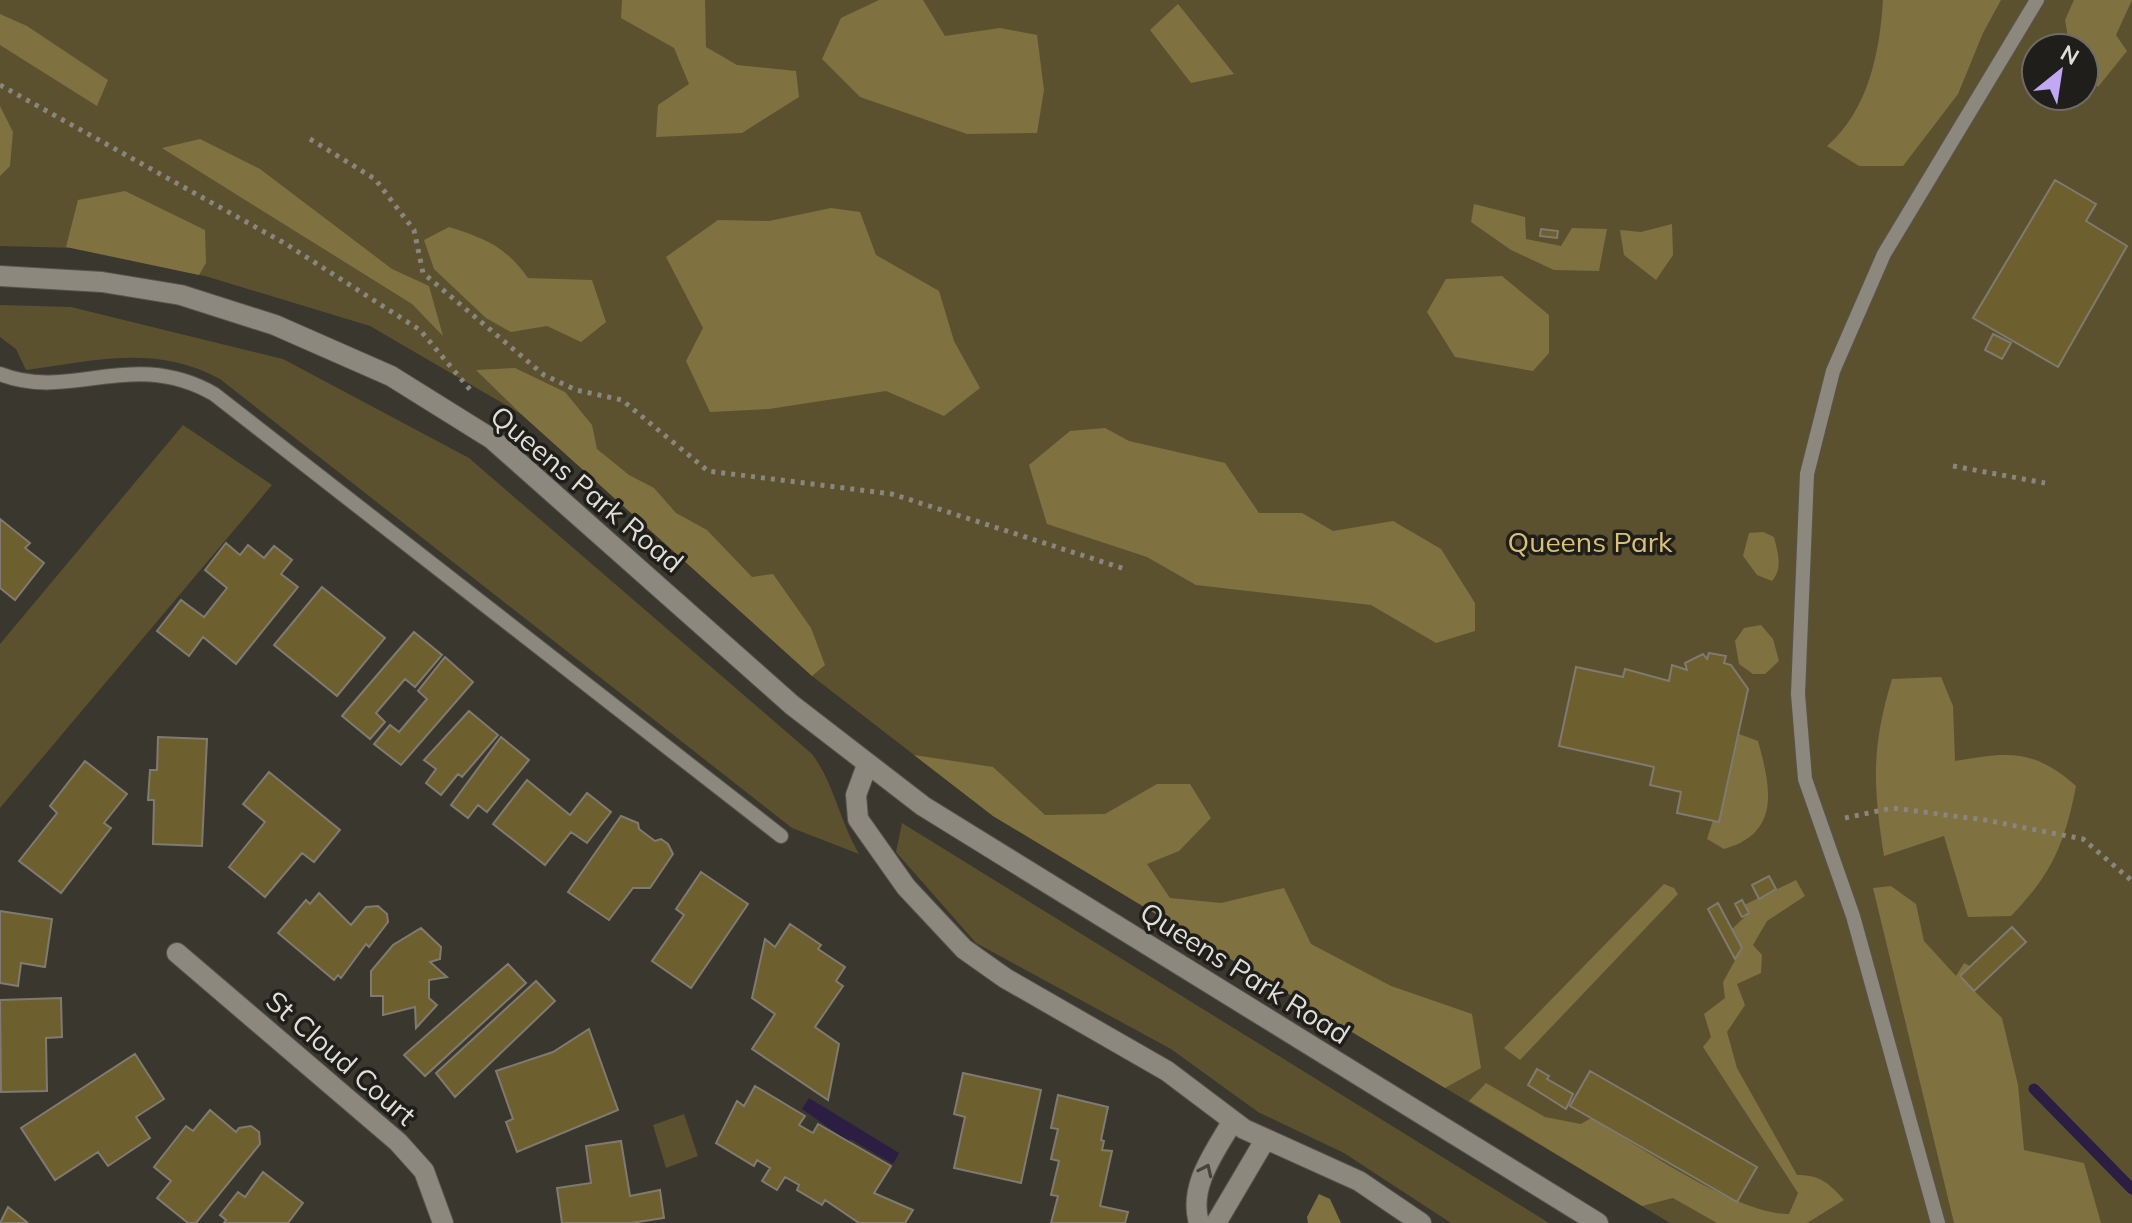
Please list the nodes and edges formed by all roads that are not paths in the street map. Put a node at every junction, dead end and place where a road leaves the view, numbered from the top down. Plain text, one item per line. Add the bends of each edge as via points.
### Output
1 (2037, 0) edge
2 (0, 276) edge
3 (0, 374) edge
4 (867, 765) junction
5 (781, 836) dead end
6 (177, 953) dead end
7 (1232, 1122) junction
8 (1265, 1140) junction
9 (443, 1223) edge
10 (1199, 1223) edge
11 (1216, 1223) edge
12 (1421, 1223) edge
13 (1598, 1223) edge
14 (1938, 1223) edge

1 - 14 lane via 1884,254 1833,371 1807,474 1798,694 1805,779 1853,916
2 - 4 main road, Queens Park Road via 102,282 181,295 275,325 391,376 492,439
3 - 5 lane via 23,383 154,373 184,379 214,394
4 - 7 main road via 856,800 858,819 906,887 952,939 998,973 1167,1071
4 - 13 main road, Queens Park Road via 989,849
6 - 9 main road, St Cloud Court via 398,1142 424,1171
7 - 8 main road
10 -> 7 main road via 1199,1185
8 - 11 main road
8 - 12 main road via 1345,1174

